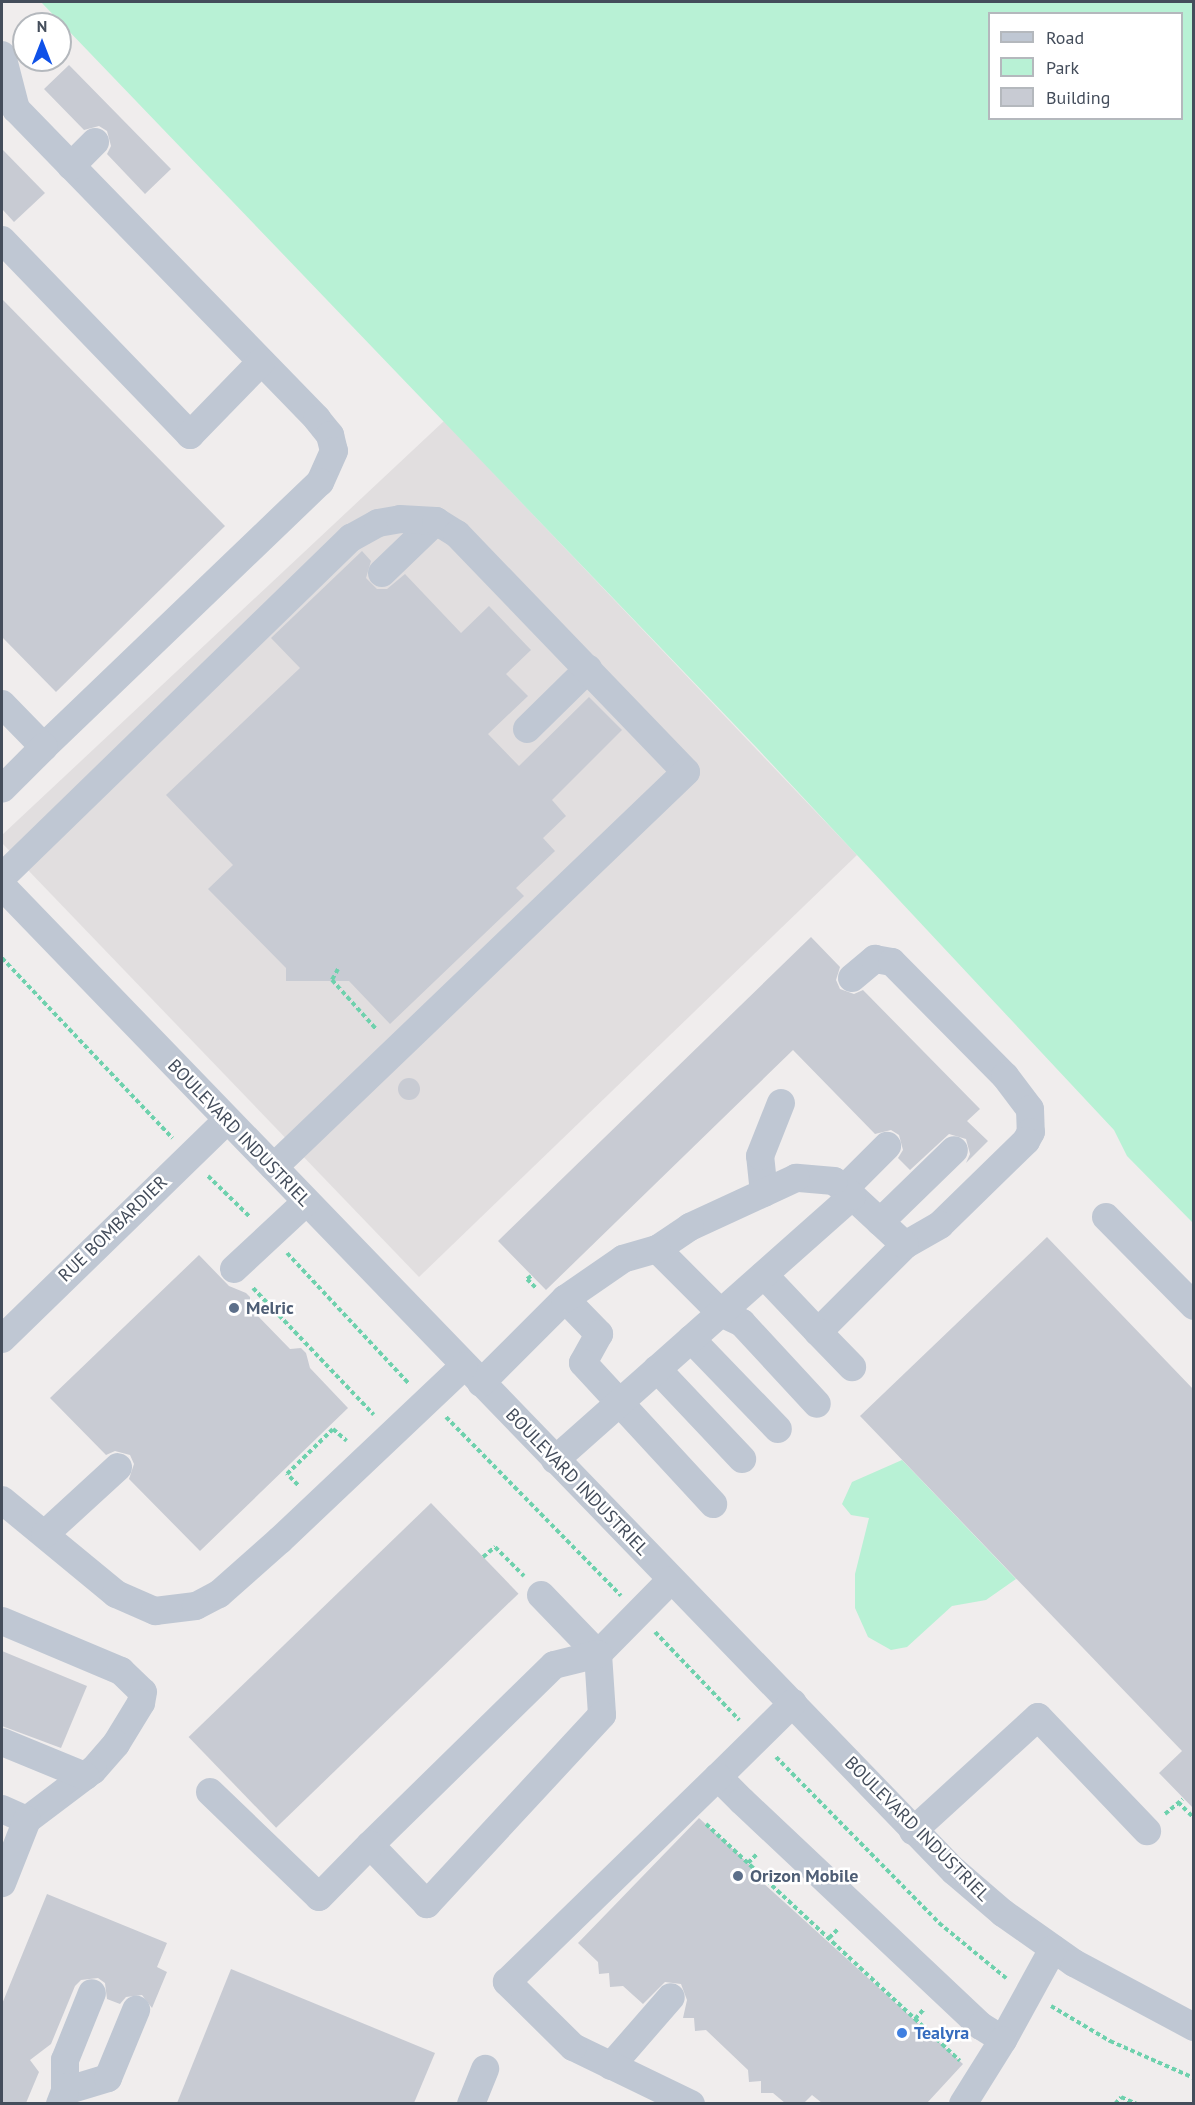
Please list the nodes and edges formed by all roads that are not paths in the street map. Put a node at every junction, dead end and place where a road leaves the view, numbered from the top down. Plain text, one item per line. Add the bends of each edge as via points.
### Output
1 (2, 55) edge
2 (95, 142) dead end
3 (71, 166) junction
4 (2, 240) edge
5 (261, 362) junction
6 (436, 521) junction
7 (382, 573) dead end
8 (588, 669) junction
9 (2, 704) edge
10 (527, 729) dead end
11 (44, 747) junction
12 (2, 789) edge
13 (2, 877) edge
14 (2, 886) edge
15 (852, 978) dead end
16 (781, 1103) dead end
17 (226, 1121) junction
18 (887, 1146) dead end
19 (954, 1150) dead end
20 (274, 1167) junction
21 (764, 1193) junction
22 (848, 1193) junction
23 (306, 1202) junction
24 (1106, 1217) dead end
25 (880, 1222) junction
26 (905, 1245) junction
27 (657, 1249) junction
28 (764, 1275) junction
29 (240, 1281) road end
30 (554, 1297) junction
31 (1194, 1306) edge
32 (721, 1312) junction
33 (818, 1332) junction
34 (2, 1339) edge
35 (691, 1339) junction
36 (852, 1366) dead end
37 (657, 1369) junction
38 (473, 1374) junction
39 (617, 1402) junction
40 (817, 1404) dead end
41 (778, 1429) dead end
42 (742, 1459) dead end
43 (555, 1460) junction
44 (118, 1467) dead end
45 (2, 1500) edge
46 (712, 1504) dead end
47 (45, 1534) junction
48 (671, 1580) junction
49 (537, 1590) road end
50 (2, 1621) edge
51 (598, 1654) junction
52 (793, 1703) junction
53 (2, 1742) edge
54 (85, 1776) junction
55 (718, 1777) junction
56 (210, 1792) dead end
57 (14, 1815) edge
58 (1155, 1823) road end
59 (913, 1831) junction
60 (370, 1845) junction
61 (2, 1883) edge
62 (1053, 1949) junction
63 (92, 1993) dead end
64 (670, 1997) dead end
65 (136, 2010) dead end
66 (1194, 2026) edge
67 (1003, 2040) junction
68 (611, 2066) junction
69 (485, 2069) dead end
70 (63, 2097) edge
71 (471, 2103) edge
72 (691, 2103) edge
73 (963, 2103) edge

1 - 3 street via 16,109
2 - 3 street
3 - 5 street
4 - 5 street via 190,435
5 - 11 street via 330,435 334,451 330,468 312,490
6 - 7 street
6 - 8 street via 457,534
6 - 13 street via 378,523 351,538
8 - 10 street
8 - 20 street via 686,772
9 - 11 street
11 - 12 street
14 - 17 street, BOULEVARD INDUSTRIEL
15 - 26 street via 875,959 892,962 1005,1077 1030,1109 1031,1132 1026,1141 940,1225
16 - 21 street via 760,1156
17 - 20 street, BOULEVARD INDUSTRIEL
17 - 34 street, RUE BOMBARDIER
18 - 22 street
19 - 25 street
20 - 23 street, BOULEVARD INDUSTRIEL
21 - 22 street via 796,1178 834,1181
21 - 27 street via 690,1227
22 - 25 street
22 - 28 street
23 - 29 street
23 - 38 street, BOULEVARD INDUSTRIEL
24 - 31 street
25 - 26 street
26 - 33 street
27 - 30 street via 623,1258
27 - 32 street
28 - 32 street
28 - 33 street
30 - 38 street
30 - 39 street via 599,1334 583,1363
32 - 35 street
32 - 40 street via 742,1323
33 - 36 street
35 - 37 street
35 - 41 street
37 - 39 street
37 - 42 street
38 - 43 street, BOULEVARD INDUSTRIEL
38 - 47 street via 219,1594 196,1606 148,1609 116,1594
39 - 43 street
39 - 46 street
43 - 48 street, BOULEVARD INDUSTRIEL
44 - 47 street
45 - 47 street
48 - 51 street
48 - 52 street, BOULEVARD INDUSTRIEL
49 - 51 street
50 - 54 street via 121,1671 143,1692 141,1703 116,1744
51 - 60 street via 554,1665
51 - 60 street via 602,1715 427,1904
52 - 55 street
52 - 59 street, BOULEVARD INDUSTRIEL
53 - 54 street
54 - 57 street
55 - 67 street via 973,2019
55 - 68 street via 507,1982 562,2040
56 - 60 street via 318,1897
57 - 61 street
58 - 59 street via 1038,1717
59 - 62 street, BOULEVARD INDUSTRIEL via 978,1893
62 - 66 street, BOULEVARD INDUSTRIEL via 1124,1993
62 - 67 street
63 - 70 street via 65,2060
64 - 68 street
65 - 70 street via 108,2078
67 - 73 street
68 - 72 street
69 - 71 street

